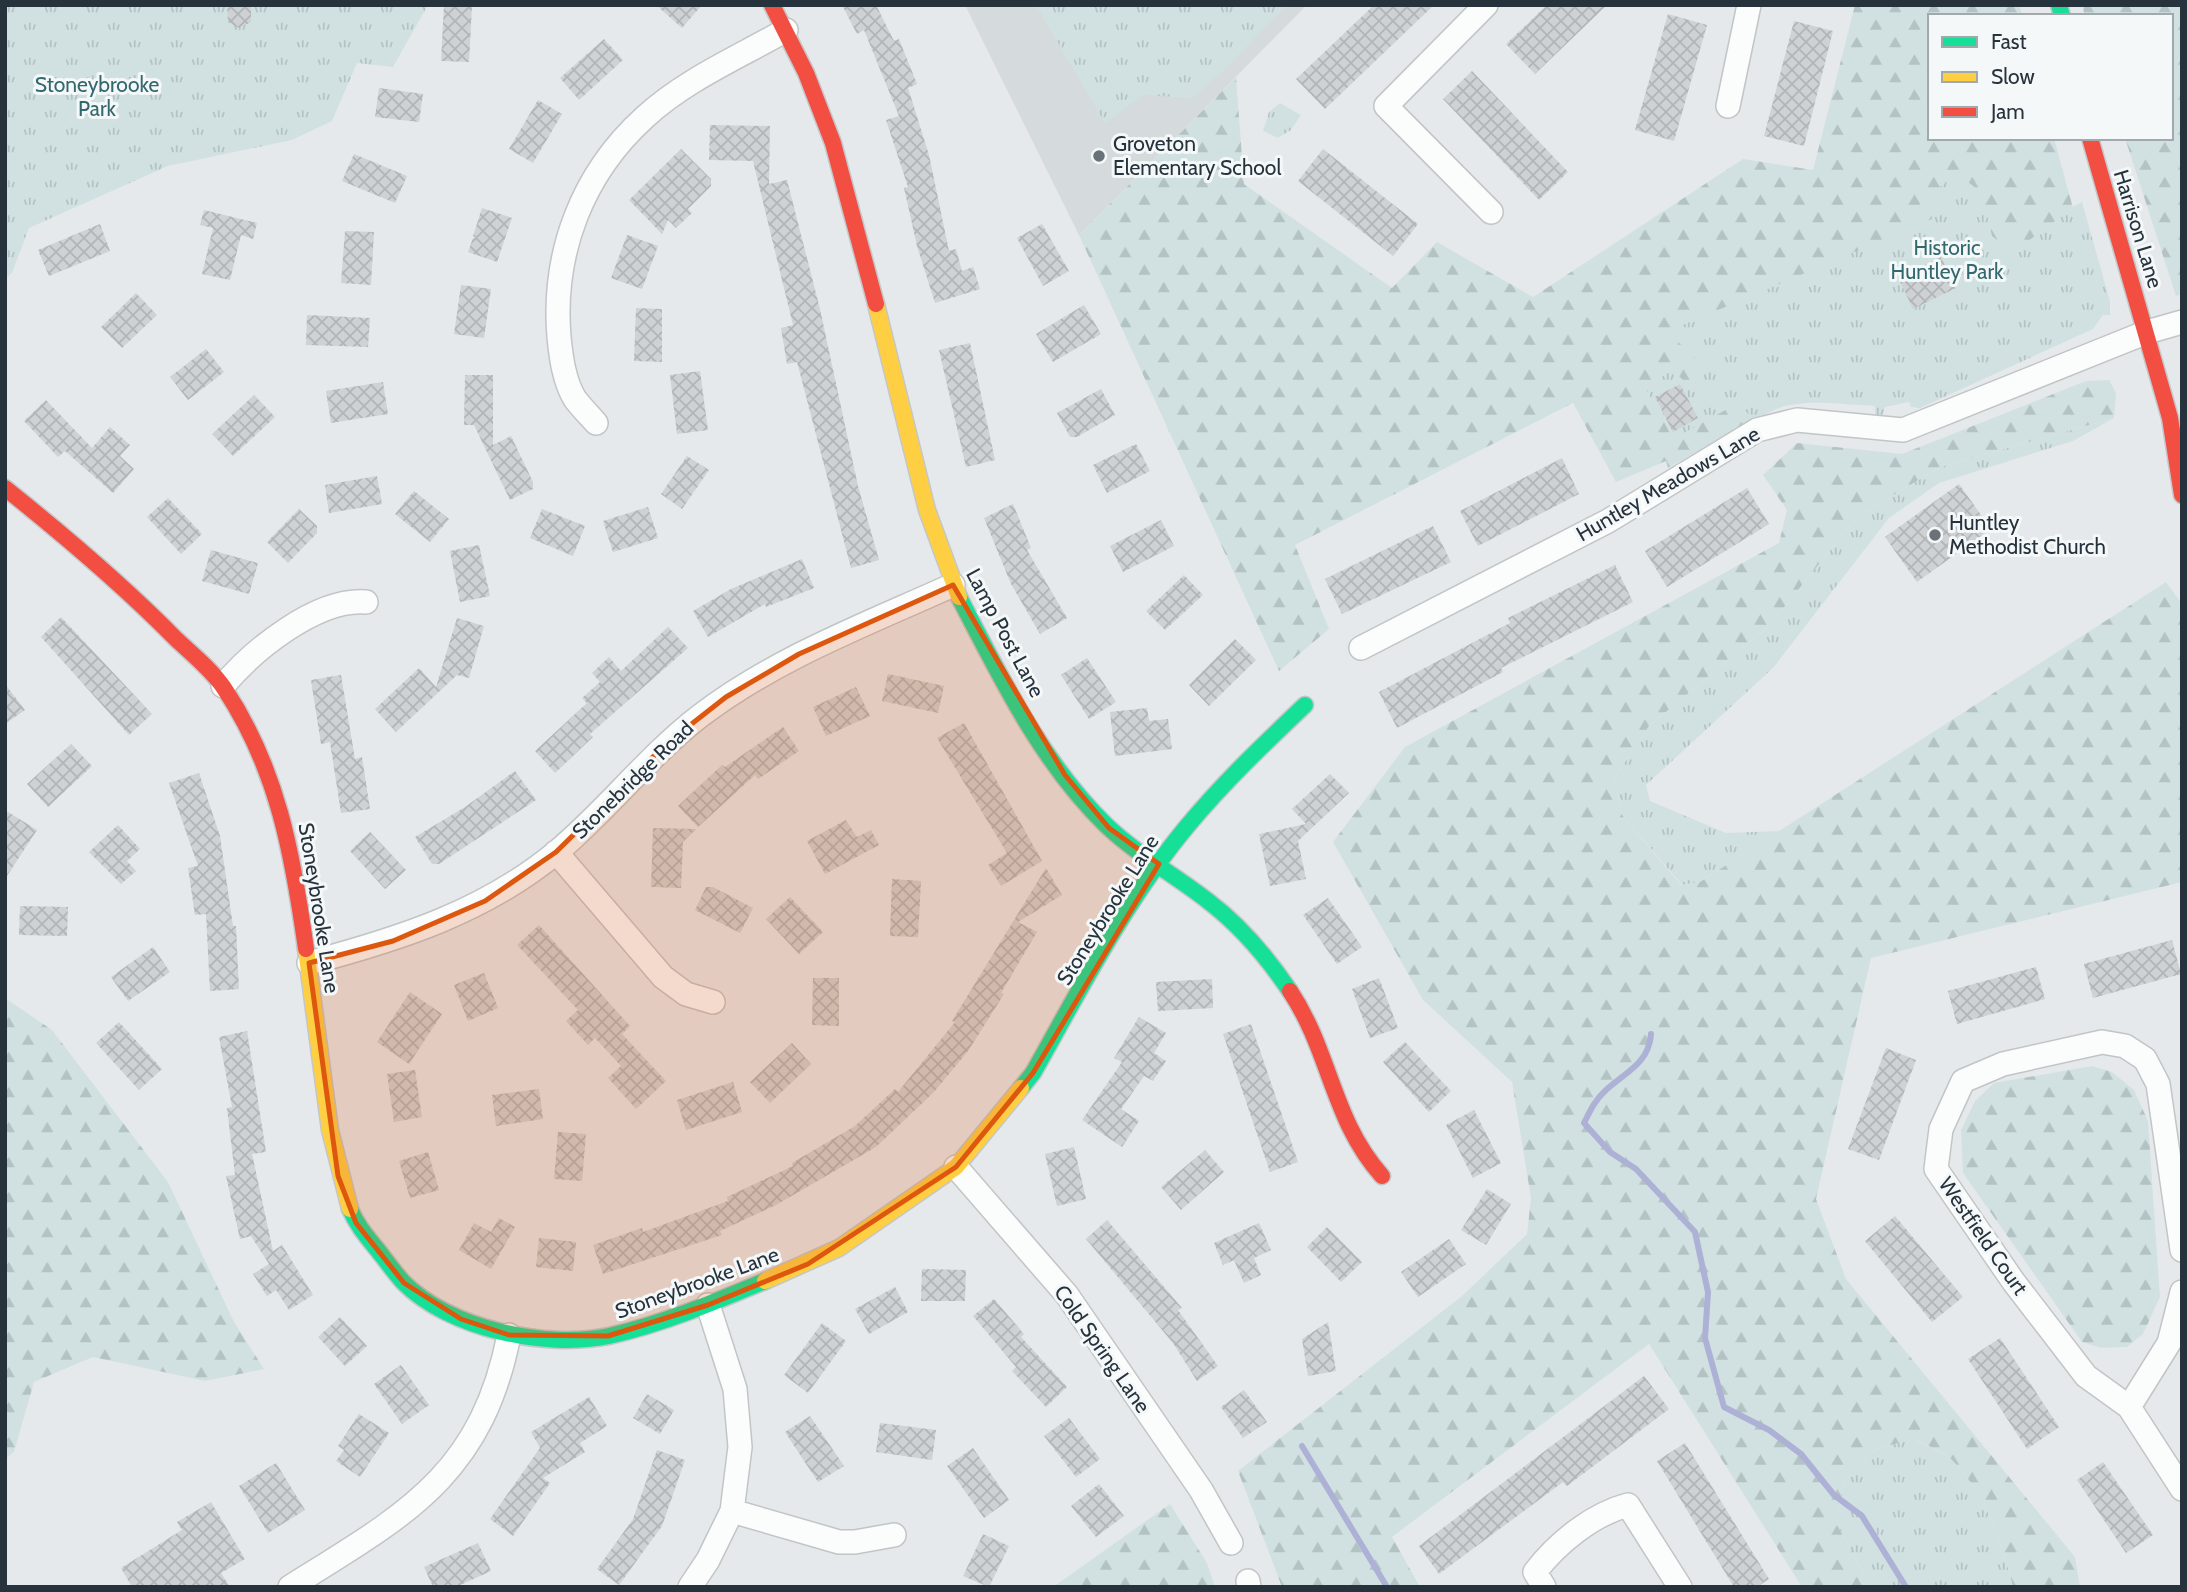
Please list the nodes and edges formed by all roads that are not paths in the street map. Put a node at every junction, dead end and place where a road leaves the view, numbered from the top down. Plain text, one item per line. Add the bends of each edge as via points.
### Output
1 (772, 5) edge
2 (1486, 5) edge
3 (1749, 5) edge
4 (786, 30) junction
5 (1728, 106) dead end
6 (2091, 140) edge
7 (1490, 212) dead end
8 (2182, 322) edge
9 (2147, 332) junction
10 (596, 423) dead end
11 (5, 488) edge
12 (2182, 495) edge
13 (954, 585) junction
14 (366, 601) dead end
15 (1361, 648) dead end
16 (223, 687) junction
17 (1305, 705) dead end
18 (556, 852) junction
19 (1159, 864) junction
20 (309, 963) junction
21 (713, 1002) dead end
22 (956, 1167) junction
23 (1382, 1176) dead end
24 (2182, 1250) edge
25 (2182, 1292) edge
26 (708, 1305) junction
27 (509, 1335) junction
28 (2175, 1343) edge
29 (2129, 1407) junction
30 (2182, 1489) edge
31 (732, 1511) junction
32 (894, 1535) dead end
33 (1231, 1544) dead end
34 (290, 1587) edge
35 (690, 1587) edge
36 (1545, 1587) edge
37 (1680, 1587) edge

1 - 4 street, Lamp Post Lane
2 - 7 street via 1386,106
3 - 5 street
4 - 10 street via 661,103 618,144 591,183 562,254 556,308 564,373 575,398
4 - 13 street, Lamp Post Lane via 811,77 835,149 866,257 905,443
6 - 9 street, Harrison Lane
8 - 9 street, Huntley Meadows Lane
9 - 12 street, Harrison Lane via 2170,418
9 - 15 street, Huntley Meadows Lane via 1903,430 1797,419 1757,430 1608,521
11 - 16 street, Stoneybrooke Lane via 84,551
13 - 18 street, Stonebridge Road via 799,654 726,697 666,744
13 - 19 street, Lamp Post Lane via 1003,679 1065,775 1109,828
14 - 16 street via 348,600 306,618 241,665
16 - 20 street, Stoneybrooke Lane via 247,728 282,810
17 - 19 street, Stoneybrooke Lane via 1225,783
18 - 20 street, Stonebridge Road via 485,901 433,926
18 - 21 street via 663,977 686,994
19 - 22 street, Stoneybrooke Lane via 1105,945 1033,1073
19 - 23 street, Lamp Post Lane via 1239,927 1294,995 1321,1049 1342,1117
20 - 27 street, Stoneybrooke Lane via 338,1176 356,1223 404,1283 430,1303 461,1320
22 - 26 street, Stoneybrooke Lane via 839,1248
22 - 33 street, Cold Spring Lane via 1067,1296 1201,1490
24 - 29 street, Westfield Court via 2158,1084 2145,1059 2125,1046 2102,1042 2003,1064 1963,1081 1941,1129 1937,1169 2086,1376
25 - 28 street
26 - 27 street, Stoneybrooke Lane via 608,1336
26 - 31 street via 738,1408 740,1447
27 - 34 street via 502,1373 483,1419 442,1480 408,1512
28 - 29 street
29 - 30 street, Westfield Court
31 - 32 street via 839,1542
31 - 35 street
36 - 37 street via 1535,1572 1547,1556 1606,1511 1628,1506

